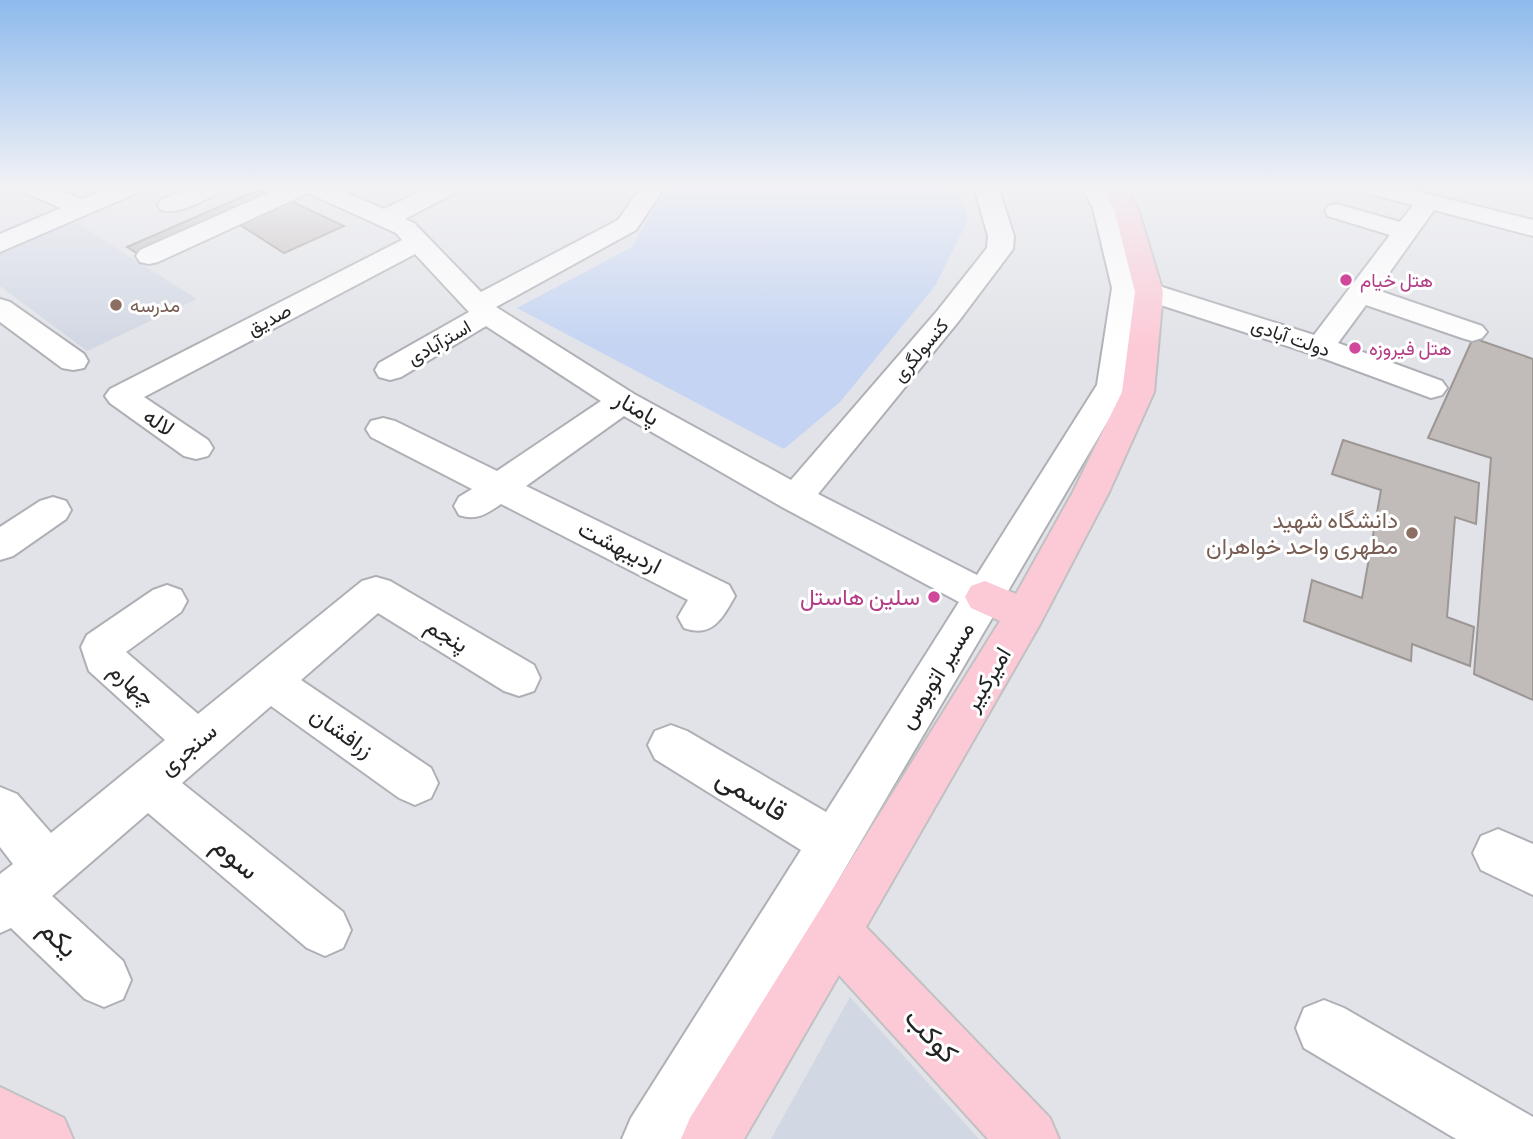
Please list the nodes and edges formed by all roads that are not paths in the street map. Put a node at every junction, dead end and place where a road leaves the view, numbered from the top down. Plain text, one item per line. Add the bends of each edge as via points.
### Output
1 (184, 240) edge
2 (601, 240) edge
3 (1001, 240) edge
4 (1113, 240) edge
5 (1135, 240) edge
6 (1400, 240) edge
7 (417, 242) joint
8 (149, 256) dead end
9 (1149, 292) junction
10 (1358, 293) junction
11 (0, 308) edge
12 (482, 309) junction
13 (1472, 332) dead end
14 (1320, 346) junction
15 (73, 361) dead end
16 (390, 370) dead end
17 (1432, 388) dead end
18 (121, 396) joint
19 (623, 401) junction
20 (383, 429) dead end
21 (196, 447) dead end
22 (486, 496) junction
23 (795, 498) junction
24 (53, 510) dead end
25 (0, 546) edge
26 (376, 592) joint
27 (985, 597) junction
28 (167, 601) dead end
29 (1025, 615) junction
30 (698, 617) dead end
31 (519, 678) dead end
32 (269, 681) junction
33 (198, 741) junction
34 (671, 745) dead end
35 (147, 783) junction
36 (415, 783) dead end
37 (0, 810) edge
38 (832, 842) junction
39 (21, 890) edge
40 (324, 930) dead end
41 (835, 932) junction
42 (104, 980) dead end
43 (1324, 1028) dead end
44 (0, 1117) edge
45 (43, 1139) edge
46 (652, 1139) edge
47 (711, 1139) edge
48 (1029, 1139) edge
49 (1513, 1139) edge

1 - 8 street
2 - 12 street, استرآبادی
3 - 23 street, کنسولگری via 1000,248 948,316
4 - 27 street, مسیر اتوبوس via 1126,288 1113,384
5 - 9 main road, امیرکبیر
6 - 10 street
7 - 12 street, پامنار
7 - 18 street, صدیق
9 - 14 street, دولت آبادی
9 - 29 main road, امیرکبیر via 1138,391 1091,492
10 - 13 street
10 - 14 street
11 - 15 street
12 - 16 street, استرآبادی
12 - 19 street, پامنار
14 - 17 street, دولت آبادی
18 - 21 street, لاله
19 - 22 street
19 - 23 street, پامنار
20 - 22 street, اردیبهشت
22 - 30 street, اردیبهشت via 715,596
23 - 27 street, پامنار
24 - 25 street
26 - 31 street, پنجم
26 - 32 street, سنجری
27 - 29 main road
27 - 38 street, مسیر اتوبوس
28 - 33 street, چهارم via 102,648 104,659
29 - 41 main road, امیرکبیر
32 - 33 street, سنجری
32 - 36 street, زرافشان
33 - 35 street, سنجری
34 - 38 street, قاسمی
35 - 39 street, سنجری
35 - 40 street, سوم
37 - 39 street, یکم
38 - 46 street, مسیر اتوبوس
39 - 42 street, یکم
41 - 47 main road, امیرکبیر
41 - 48 main road, کوکب
43 - 49 street
44 - 45 main road

